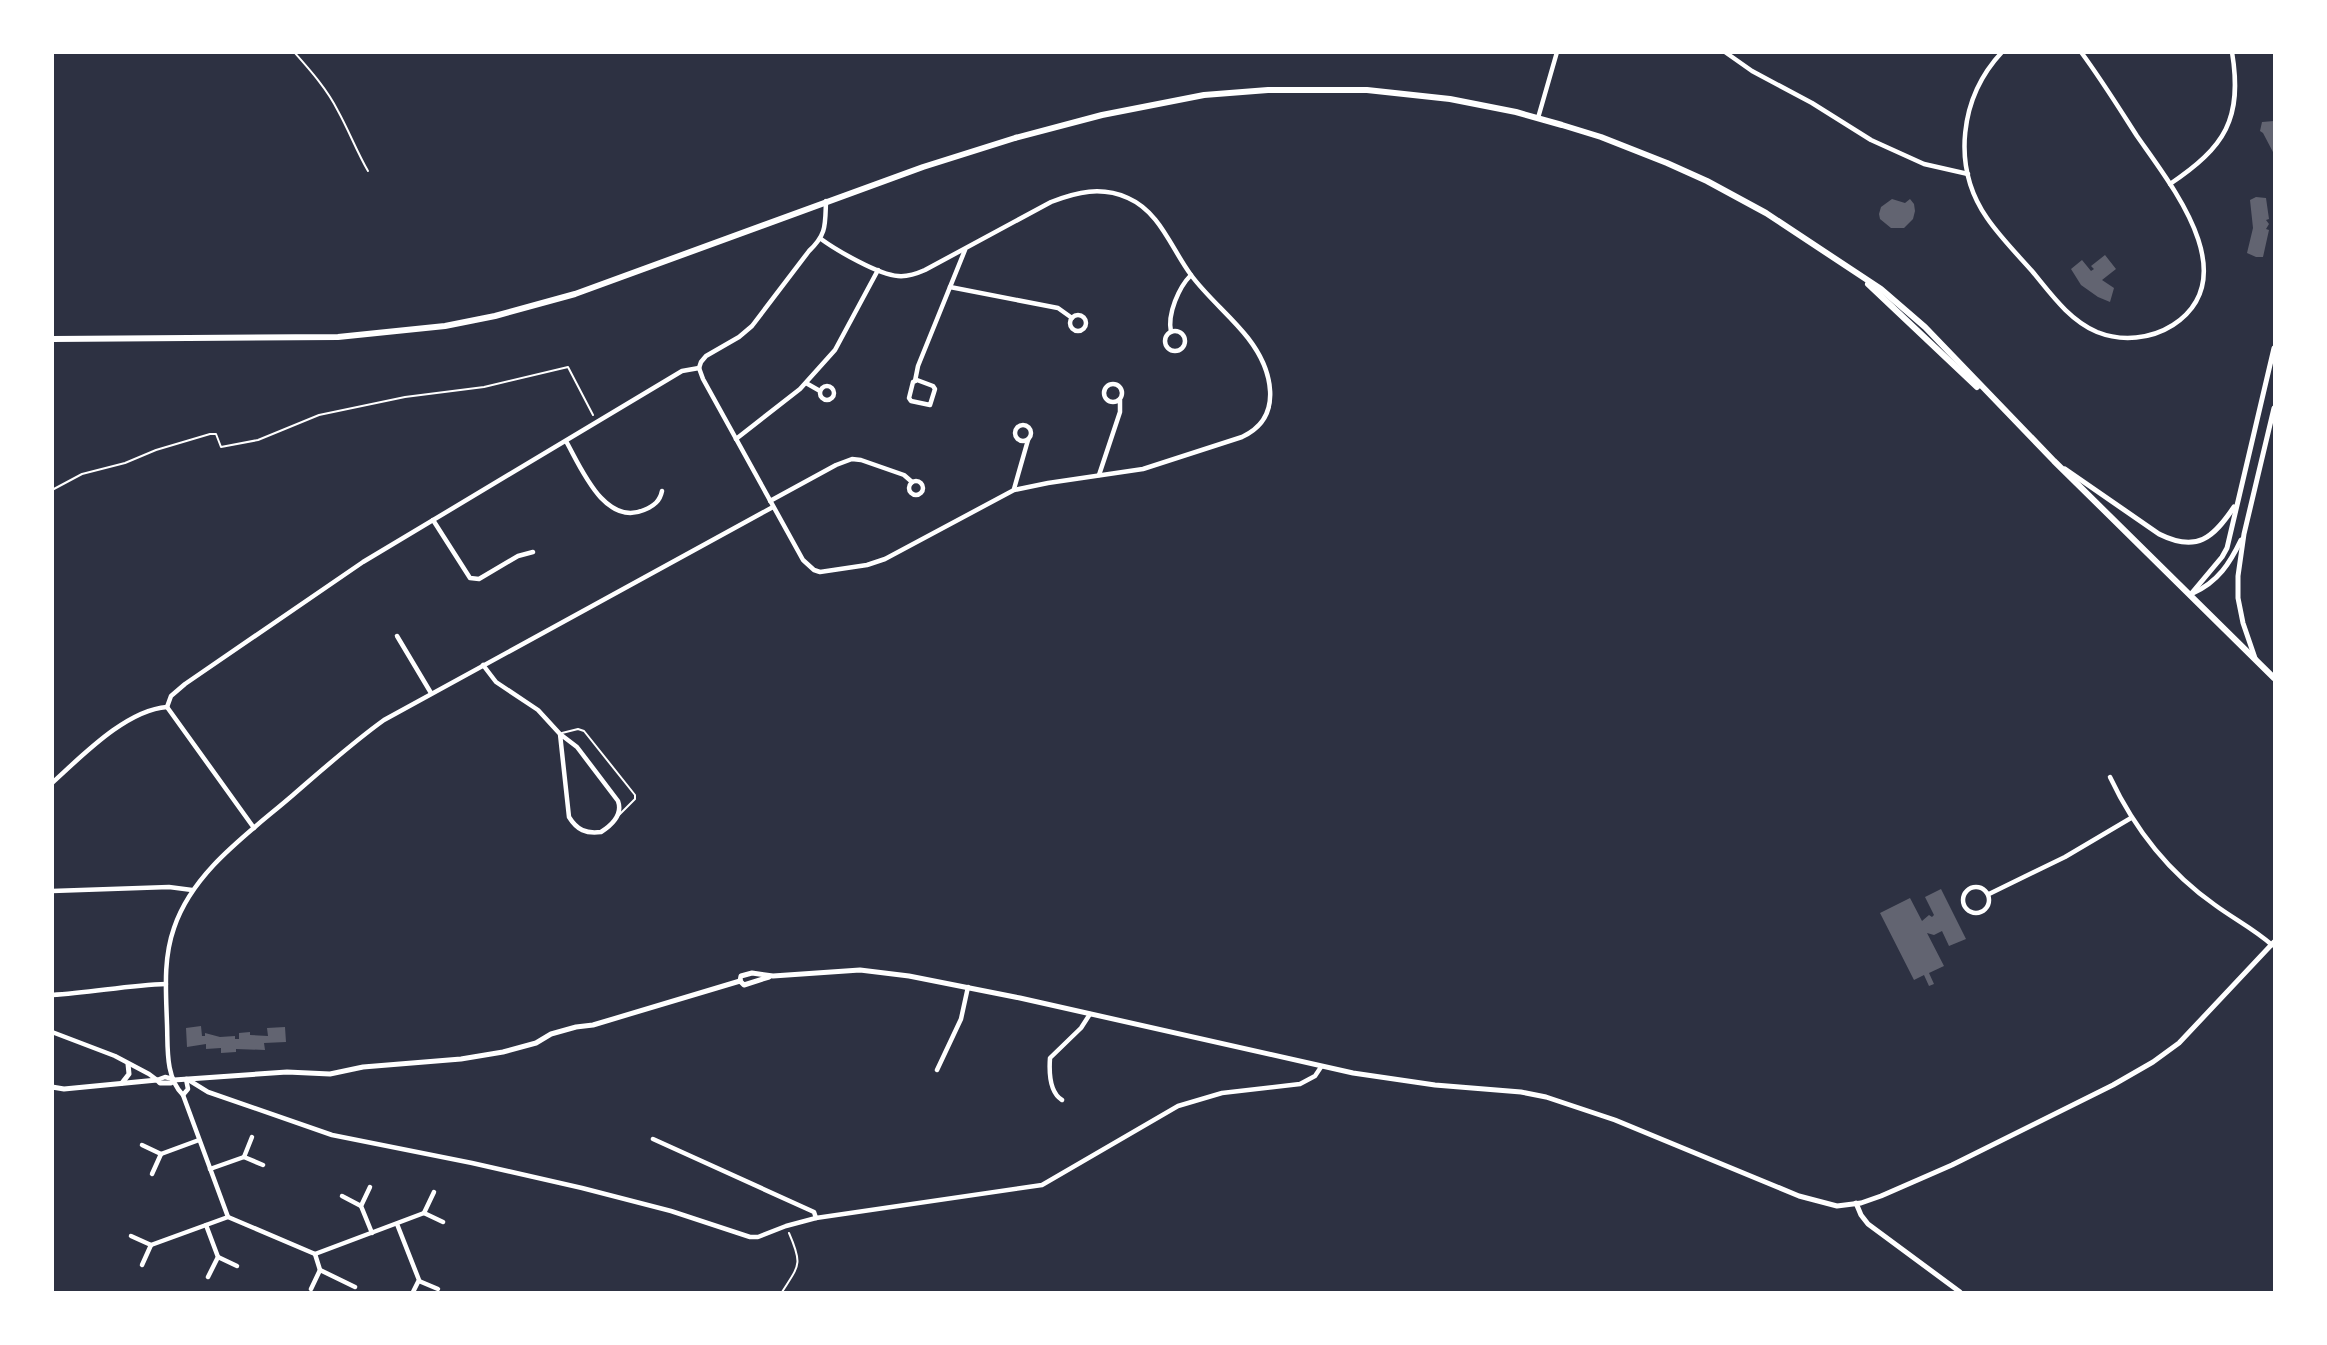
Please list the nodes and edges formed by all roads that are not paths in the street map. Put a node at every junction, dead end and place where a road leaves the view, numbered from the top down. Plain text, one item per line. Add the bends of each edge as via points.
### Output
1 (1557, 52) edge
2 (1725, 52) edge
3 (2002, 52) edge
4 (2081, 52) edge
5 (2232, 52) edge
6 (1538, 118) junction
7 (1968, 174) junction
8 (2170, 184) junction
9 (826, 201) junction
10 (821, 239) junction
11 (965, 249) junction
12 (878, 270) junction
13 (1191, 275) junction
14 (950, 287) junction
15 (1072, 318) dead end
16 (1171, 332) junction
17 (52, 339) edge
18 (2274, 348) edge
19 (2272, 365) edge
20 (699, 368) junction
21 (915, 381) junction
22 (806, 383) junction
23 (820, 390) dead end
24 (1120, 400) junction
25 (2274, 408) edge
26 (736, 439) junction
27 (1028, 440) dead end
28 (566, 441) junction
29 (2054, 461) junction
30 (1099, 475) junction
31 (912, 482) dead end
32 (1014, 490) junction
33 (662, 491) dead end
34 (770, 501) junction
35 (2236, 504) junction
36 (773, 508) junction
37 (433, 519) junction
38 (2244, 534) junction
39 (533, 552) dead end
40 (2191, 594) junction
41 (397, 636) dead end
42 (2256, 658) junction
43 (483, 665) junction
44 (2274, 677) edge
45 (431, 692) junction
46 (167, 707) junction
47 (560, 734) junction
48 (2110, 776) dead end
49 (52, 783) edge
50 (618, 816) junction
51 (2131, 818) junction
52 (254, 828) junction
53 (192, 890) junction
54 (52, 891) edge
55 (1989, 894) junction
56 (2273, 944) edge
57 (166, 984) junction
58 (968, 987) junction
59 (52, 995) edge
60 (1090, 1014) junction
61 (52, 1032) edge
62 (128, 1064) junction
63 (1321, 1067) junction
64 (937, 1070) dead end
65 (186, 1079) junction
66 (157, 1080) junction
67 (174, 1080) junction
68 (122, 1083) junction
69 (52, 1087) edge
70 (183, 1095) junction
71 (1062, 1100) dead end
72 (252, 1137) dead end
73 (653, 1139) dead end
74 (199, 1140) junction
75 (142, 1145) dead end
76 (161, 1154) junction
77 (244, 1157) junction
78 (263, 1165) dead end
79 (210, 1169) junction
80 (152, 1174) dead end
81 (370, 1187) dead end
82 (434, 1192) dead end
83 (342, 1196) dead end
84 (1856, 1203) junction
85 (361, 1206) junction
86 (424, 1213) junction
87 (228, 1217) junction
88 (816, 1219) junction
89 (443, 1222) dead end
90 (397, 1224) junction
91 (206, 1225) junction
92 (372, 1233) junction
93 (131, 1236) dead end
94 (151, 1245) junction
95 (315, 1254) junction
96 (218, 1257) junction
97 (142, 1265) dead end
98 (237, 1266) dead end
99 (320, 1270) junction
100 (208, 1277) dead end
101 (419, 1280) junction
102 (355, 1287) dead end
103 (311, 1289) dead end
104 (438, 1289) dead end
105 (413, 1293) edge
106 (1960, 1293) edge

1 - 6 street
2 - 7 street via 1871,140 1922,163
3 - 7 street via 1971,102 1964,131
4 - 8 street
5 - 8 street via 2236,96 2229,125 2203,159
6 - 9 main road via 1450,99 1367,90 1282,89 1204,95 1015,138
6 - 29 main road via 1626,146 1707,181 1799,233 1857,275
7 - 8 street via 1986,218 2064,309 2094,331 2117,338 2157,333 2177,322 2194,306 2203,287 2204,262 2198,239
9 - 10 street
9 - 17 main road via 575,294 445,326 338,337
10 - 12 street
10 - 20 street via 752,326 706,356
11 - 12 street via 915,275 894,276
11 - 13 street via 1068,195 1108,191 1147,211
11 - 14 street
12 - 22 street via 841,342
13 - 16 street via 1181,285 1169,324
13 - 30 street via 1260,358 1270,387 1269,412 1257,429 1242,437 1143,469
14 - 15 street via 1058,308
14 - 21 street
16 - 16 street via 1165,343 1171,350 1180,350 1185,343 1183,334
18 - 19 street
19 - 35 street
20 - 26 street
20 - 28 street via 682,371
21 - 21 street via 935,389 930,405 909,398
22 - 23 street
22 - 26 street
24 - 24 street via 1120,386 1106,388 1104,396 1109,402
24 - 30 street
25 - 38 street
26 - 34 street
27 - 32 street
28 - 33 street via 601,500 615,510 646,510 658,502
28 - 37 street
29 - 35 street via 2172,541 2195,542 2211,536
29 - 40 main road
30 - 32 street
31 - 34 street via 904,475 852,459
32 - 36 street via 885,559 827,573 814,570 803,560
34 - 36 street
35 - 40 street via 2227,548
36 - 43 street
37 - 39 street via 470,578 479,579
37 - 46 street via 185,684 171,696
38 - 40 street via 2223,571
38 - 42 street via 2238,597
40 - 42 main road
41 - 45 street
42 - 44 main road
43 - 45 street
43 - 47 street via 491,679 538,710
45 - 52 street via 374,727
46 - 49 street via 128,721
46 - 52 street
47 - 50 street via 577,747 618,801
47 - 50 lane via 584,731 635,795
47 - 50 street via 566,808 575,826 601,832
48 - 51 street
51 - 55 street
51 - 56 street via 2186,882
52 - 53 street
53 - 54 street
53 - 57 street via 173,930
55 - 55 street via 1972,887 1965,893 1964,905 1973,913 1984,910 1989,906
56 - 84 street via 2189,1034 2154,1062 1952,1165
57 - 59 street
57 - 67 street via 169,1068
58 - 60 street
58 - 64 street via 961,1019
58 - 65 street via 860,970 773,976 744,985 740,981 487,1056 363,1066 330,1074
60 - 63 street
60 - 71 street via 1050,1058 1052,1091
61 - 62 street
62 - 66 street
62 - 68 street via 129,1073
63 - 84 street via 1546,1097 1615,1120 1809,1199 1837,1206
63 - 88 street via 1300,1084 1222,1093 1178,1106 1042,1185
65 - 67 street
65 - 70 street via 188,1090
65 - 88 street via 208,1092 344,1138 582,1188 750,1237
66 - 67 street
66 - 68 street
67 - 70 street
68 - 69 street
70 - 74 street
72 - 77 street
73 - 88 street via 814,1212
74 - 76 street
74 - 79 street
75 - 76 street
76 - 80 street
77 - 78 street
77 - 79 street
79 - 87 street
81 - 85 street
82 - 86 street
83 - 85 street
84 - 106 street via 1868,1224
85 - 92 street
86 - 89 street
86 - 90 street
87 - 91 street
87 - 95 street
90 - 92 street
90 - 101 street
91 - 94 street
91 - 96 street
92 - 95 street
93 - 94 street
94 - 97 street
95 - 99 street
96 - 98 street
96 - 100 street
99 - 102 street
99 - 103 street
101 - 104 street
101 - 105 street

